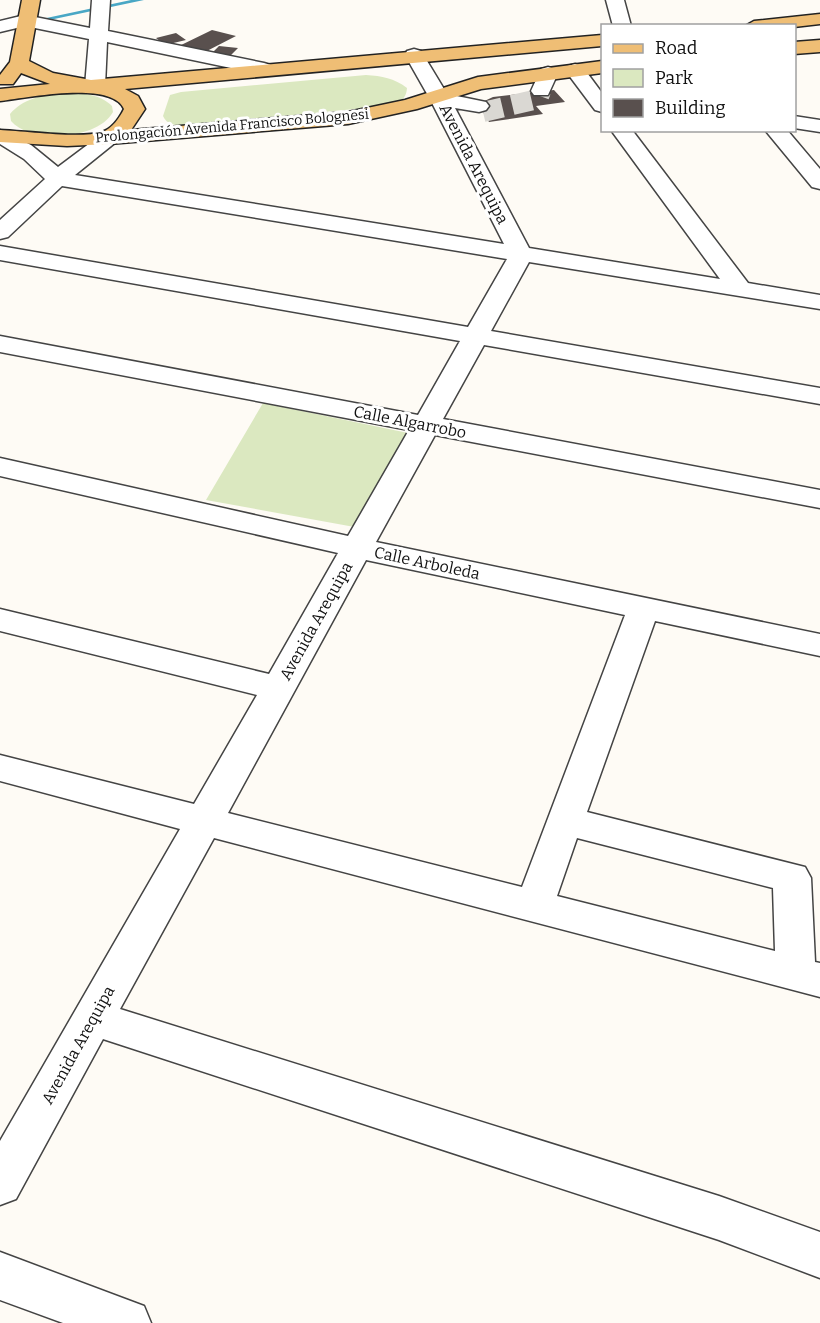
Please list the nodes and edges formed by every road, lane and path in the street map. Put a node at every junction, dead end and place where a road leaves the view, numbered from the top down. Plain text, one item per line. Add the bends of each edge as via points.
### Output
1 (31, 0) edge
2 (615, 0) edge
3 (101, 5) edge
4 (820, 19) edge
5 (26, 20) junction
6 (621, 24) edge
7 (772, 24) edge
8 (0, 27) edge
9 (99, 34) junction
10 (601, 40) edge
11 (820, 46) edge
12 (796, 48) edge
13 (174, 51) junction
14 (414, 55) junction
15 (19, 63) junction
16 (601, 67) edge
17 (264, 69) junction
18 (575, 69) junction
19 (144, 81) junction
20 (95, 86) junction
21 (0, 89) edge
22 (0, 95) edge
23 (600, 101) edge
24 (464, 103) junction
25 (796, 122) edge
26 (820, 126) edge
27 (622, 132) edge
28 (777, 132) edge
29 (0, 136) edge
30 (109, 138) junction
31 (820, 182) edge
32 (49, 187) junction
33 (0, 200) edge
34 (0, 232) edge
35 (0, 253) edge
36 (521, 255) junction
37 (740, 289) junction
38 (820, 302) edge
39 (476, 334) junction
40 (0, 344) edge
41 (820, 396) edge
42 (426, 425) junction
43 (0, 467) edge
44 (820, 499) edge
45 (357, 548) junction
46 (643, 610) junction
47 (0, 620) edge
48 (820, 645) edge
49 (278, 688) junction
50 (0, 768) edge
51 (565, 820) junction
52 (204, 821) junction
53 (534, 906) junction
54 (808, 977) edge
55 (93, 1018) junction
56 (0, 1184) edge
57 (820, 1255) edge
58 (0, 1276) edge
59 (127, 1323) edge

1 - 5 main road
2 - 6 street
3 - 9 street
4 - 7 main road
5 - 8 street
5 - 9 street
5 - 15 main road
9 - 13 street
9 - 20 street
10 - 14 main road
11 - 12 main road
13 - 17 street
13 - 19 street
14 - 17 main road
14 - 24 street, Avenida Arequipa
15 - 20 main road via 50,79
15 - 21 main road
16 - 18 main road, Prolongación Avenida Francisco Bolognesi
17 - 19 main road
18 - 23 street
18 - 24 main road, Prolongación Avenida Francisco Bolognesi via 544,82 498,79
19 - 20 main road
20 - 22 main road
20 - 30 main road via 116,90 133,104 129,122
24 - 30 main road, Prolongación Avenida Francisco Bolognesi via 348,118
24 - 36 street, Avenida Arequipa
25 - 26 street
27 - 37 street
28 - 31 street
29 - 30 main road, Prolongación Avenida Francisco Bolognesi
29 - 32 street via 43,163
30 - 32 street
32 - 33 street
32 - 34 street
32 - 36 street
35 - 39 street
36 - 37 street
36 - 39 street, Avenida Arequipa
37 - 38 street
39 - 41 street
39 - 42 street, Avenida Arequipa
40 - 42 street, Calle Algarrobo
42 - 44 street, Calle Algarrobo
42 - 45 street, Avenida Arequipa
43 - 45 street, Calle Arboleda
45 - 46 street, Calle Arboleda
45 - 49 street, Avenida Arequipa
46 - 48 street, Calle Arboleda
46 - 51 street
47 - 49 street
49 - 52 street, Avenida Arequipa
50 - 52 street
51 - 53 street
51 - 54 street via 792,878
52 - 53 street
52 - 55 street, Avenida Arequipa
53 - 54 street
55 - 56 street, Avenida Arequipa
55 - 57 street via 708,1214
58 - 59 street

